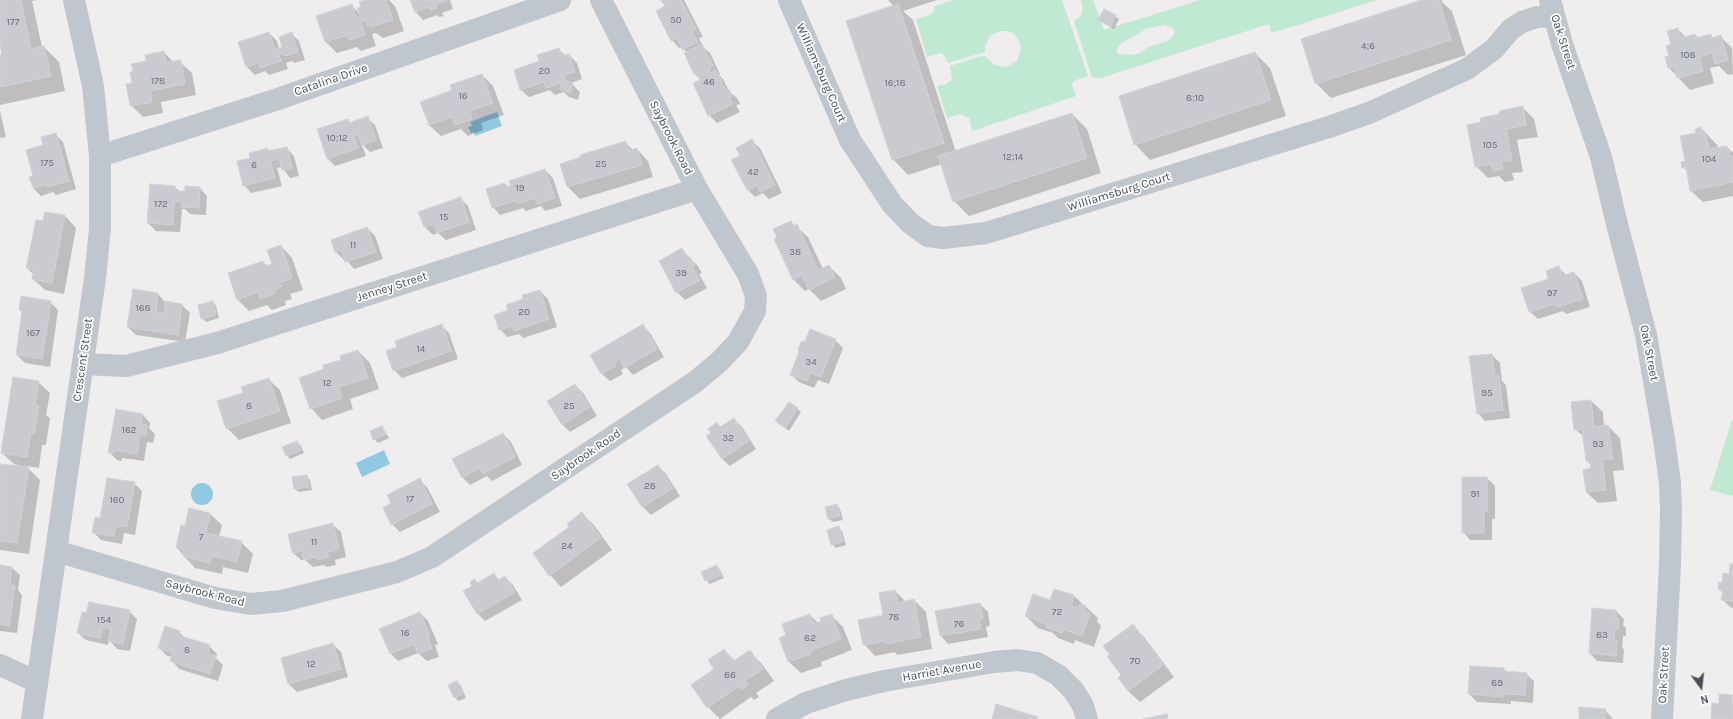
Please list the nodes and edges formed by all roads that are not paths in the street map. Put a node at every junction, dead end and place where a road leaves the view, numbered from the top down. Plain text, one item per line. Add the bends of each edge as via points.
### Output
1 (74, 0) edge
2 (560, 0) edge
3 (601, 0) edge
4 (789, 0) edge
5 (1552, 8) edge
6 (100, 156) junction
7 (697, 189) junction
8 (83, 364) junction
9 (56, 551) junction
10 (0, 665) edge
11 (37, 682) junction
12 (32, 719) edge
13 (777, 719) edge
14 (1087, 719) edge
15 (1662, 719) edge

1 - 6 street, Crescent Street via 93,86
2 - 6 street, Catalina Drive via 278,98
3 - 7 street, Saybrook Road
4 - 5 street, Williamsburg Court via 850,140 896,209 928,236 943,238 986,233 1369,113 1467,70 1494,49 1511,29
5 - 15 street, Oak Street via 1564,51 1601,157 1647,339 1664,439 1671,509
6 - 8 street, Crescent Street via 100,229
7 - 8 street, Jenney Street via 217,343 126,366
7 - 9 street, Saybrook Road via 748,274 756,296 755,310 738,342 695,382 432,557 397,572 282,602 251,604 215,598
8 - 9 street, Crescent Street
9 - 11 street, Crescent Street
10 - 11 street
11 - 12 street, Crescent Street
13 - 14 street, Harriet Avenue via 806,703 846,690 884,681 1018,660 1037,663 1058,675 1074,691

